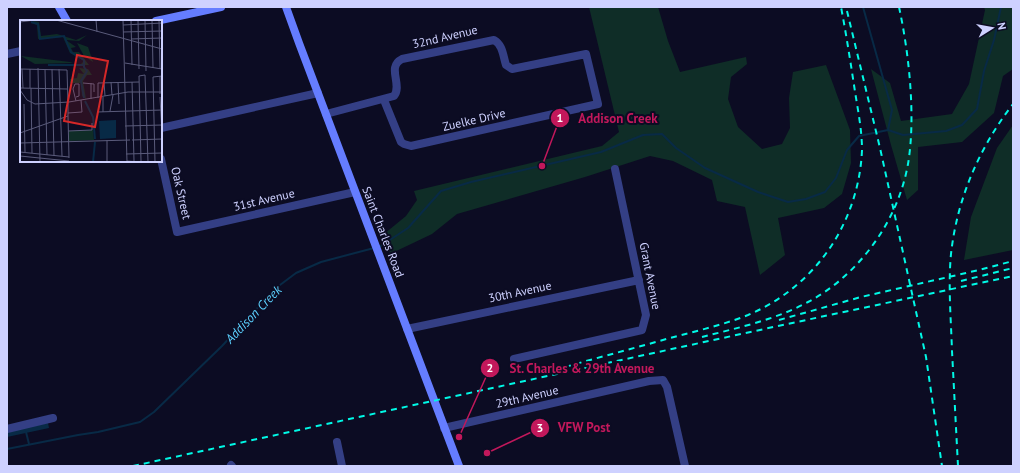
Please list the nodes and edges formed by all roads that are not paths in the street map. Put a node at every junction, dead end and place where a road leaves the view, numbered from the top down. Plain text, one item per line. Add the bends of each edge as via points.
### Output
1 (59, 7) edge
2 (222, 7) edge
3 (286, 7) edge
4 (66, 20) edge
5 (161, 20) edge
6 (20, 51) edge
7 (7, 54) edge
8 (318, 93) junction
9 (384, 100) junction
10 (598, 104) joint
11 (326, 114) junction
12 (162, 128) edge
13 (162, 162) edge
14 (615, 169) dead end
15 (356, 192) junction
16 (177, 232) joint
17 (638, 280) junction
18 (407, 329) junction
19 (514, 359) dead end
20 (53, 418) dead end
21 (444, 428) junction
22 (7, 429) edge
23 (337, 442) dead end
24 (342, 466) edge
25 (459, 466) edge
26 (685, 466) edge

1 - 4 main road
2 - 5 main road
3 - 8 main road, Saint Charles Road
6 - 7 street
8 - 11 main road, Saint Charles Road
8 - 12 street
9 - 10 street, Zuelke Drive via 401,142 411,146
9 - 10 street, 32nd Avenue via 397,92 395,67 398,61 494,40 501,48 506,65 512,69 586,54
9 - 11 street
11 - 15 main road, Saint Charles Road
13 - 16 street, Oak Street
14 - 17 street, Grant Avenue
15 - 16 street, 31st Avenue
15 - 18 main road, Saint Charles Road
17 - 18 street, 30th Avenue
17 - 19 street, Grant Avenue via 646,315 642,330
18 - 21 main road, Saint Charles Road
20 - 22 street
21 - 25 main road, Saint Charles Road
21 - 26 street, 29th Avenue via 649,381 663,380 667,387
23 - 24 street

